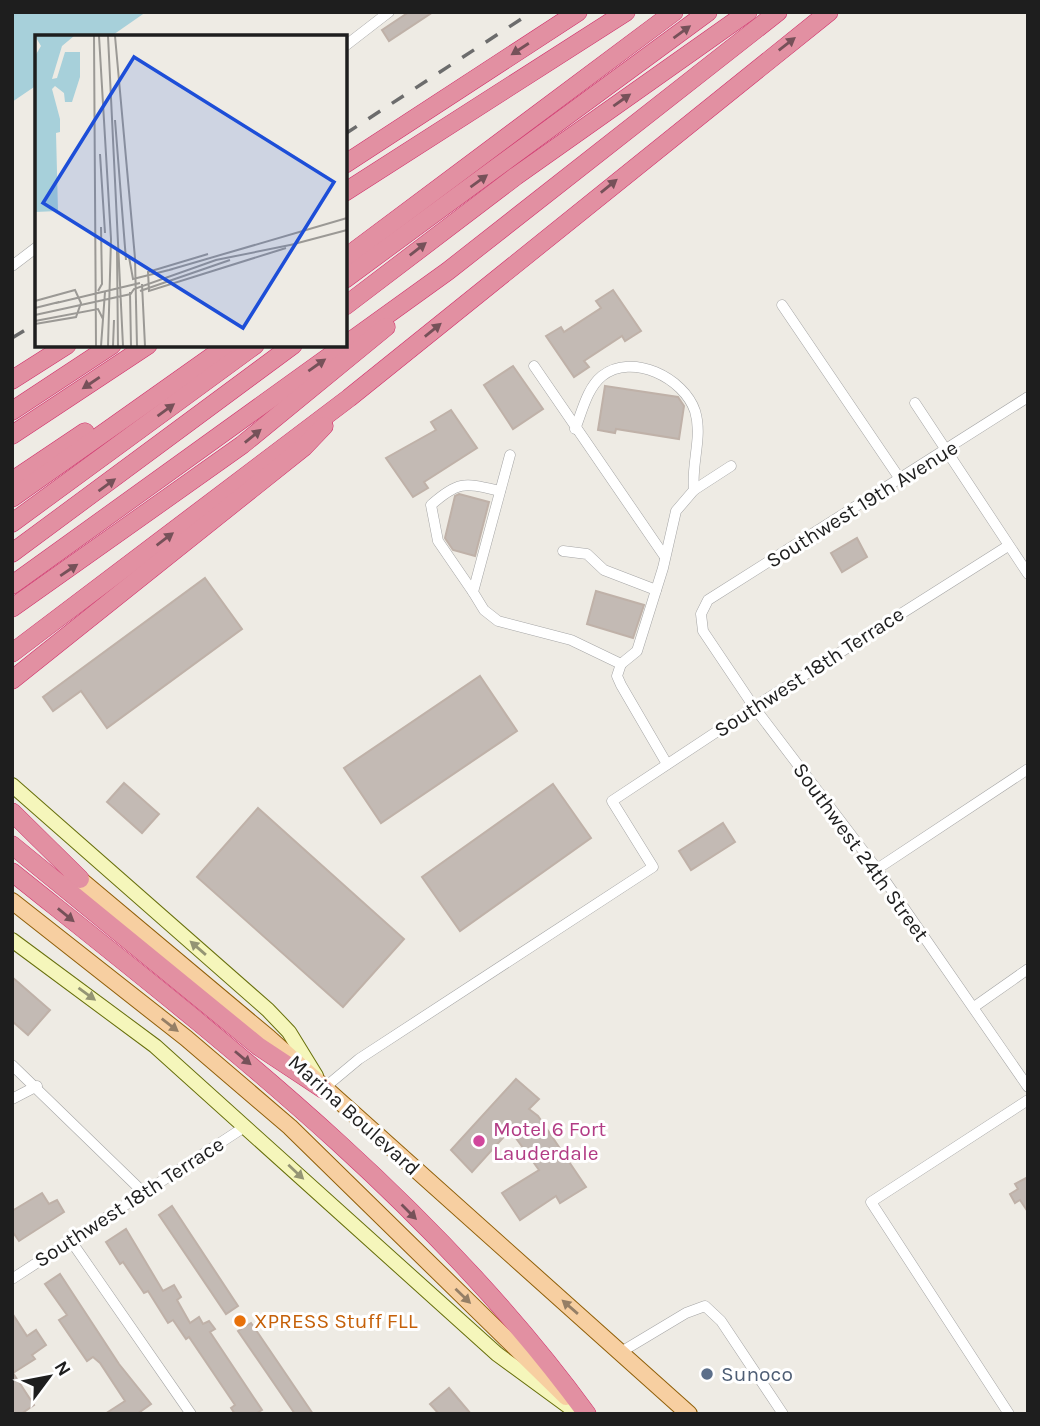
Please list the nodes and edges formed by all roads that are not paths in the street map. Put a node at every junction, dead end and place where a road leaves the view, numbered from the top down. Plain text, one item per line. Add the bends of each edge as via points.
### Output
1 (388, 12) edge
2 (578, 12) edge
3 (626, 12) edge
4 (658, 12) edge
5 (674, 12) edge
6 (708, 12) edge
7 (748, 12) edge
8 (778, 12) edge
9 (829, 12) edge
10 (346, 45) edge
11 (433, 136) junction
12 (346, 163) edge
13 (346, 191) edge
14 (346, 203) edge
15 (346, 244) edge
16 (35, 249) edge
17 (346, 257) edge
18 (12, 266) edge
19 (448, 271) junction
20 (346, 278) edge
21 (346, 305) edge
22 (782, 305) dead end
23 (346, 345) edge
24 (65, 346) edge
25 (110, 346) edge
26 (146, 346) edge
27 (207, 346) edge
28 (227, 346) edge
29 (254, 346) edge
30 (292, 346) edge
31 (345, 346) edge
32 (534, 366) dead end
33 (12, 380) edge
34 (1028, 397) edge
35 (349, 398) junction
36 (915, 404) dead end
37 (12, 411) edge
38 (575, 429) junction
39 (13, 435) edge
40 (946, 451) junction
41 (510, 455) dead end
42 (731, 466) dead end
43 (900, 479) junction
44 (12, 481) edge
45 (694, 490) junction
46 (500, 491) junction
47 (12, 498) edge
48 (12, 523) edge
49 (1008, 546) junction
50 (563, 551) dead end
51 (12, 553) edge
52 (665, 558) junction
53 (1028, 574) edge
54 (12, 585) edge
55 (656, 590) junction
56 (473, 592) junction
57 (12, 608) edge
58 (701, 614) joint
59 (12, 653) edge
60 (621, 664) junction
61 (12, 680) edge
62 (754, 706) junction
63 (667, 764) junction
64 (1028, 769) edge
65 (12, 785) edge
66 (12, 812) edge
67 (12, 825) edge
68 (12, 845) edge
69 (877, 869) junction
70 (12, 872) edge
71 (80, 879) junction
72 (12, 901) edge
73 (12, 914) edge
74 (54, 938) junction
75 (12, 940) edge
76 (1028, 970) edge
77 (974, 1007) junction
78 (12, 1065) edge
79 (37, 1086) junction
80 (1028, 1087) edge
81 (323, 1089) junction
82 (12, 1099) edge
83 (1028, 1100) edge
84 (246, 1126) junction
85 (145, 1194) junction
86 (71, 1241) junction
87 (12, 1279) edge
88 (621, 1352) junction
89 (191, 1414) edge
90 (583, 1414) edge
91 (689, 1414) edge
92 (783, 1414) edge
93 (1009, 1414) edge

1 - 10 street
2 -> 12 highway
3 - 11 highway
4 - 15 highway
5 - 17 highway
20 -> 6 highway
21 -> 7 highway via 516,176
8 - 19 highway
35 -> 9 highway
11 - 13 highway
11 - 14 highway
16 - 18 street
23 -> 19 highway
57 -> 19 highway via 242,445
22 - 43 street
24 - 33 highway
25 - 37 highway
26 -> 39 highway
27 - 44 highway
28 - 47 highway
48 -> 29 highway
51 -> 30 highway
54 -> 31 highway
32 - 38 street
34 - 40 street, Southwest 19th Avenue
59 -> 35 highway
35 - 61 highway via 304,447
36 - 40 street
38 - 45 street via 601,376 618,368 664,375 688,396 700,429 692,472
38 - 52 street
40 - 43 street, Southwest 19th Avenue
40 - 49 street
41 - 46 street
42 - 45 street
43 - 58 street, Southwest 19th Avenue via 708,600
45 - 52 street via 676,511
46 - 56 street
46 - 56 street via 464,483 448,489 431,505 438,541
49 - 53 street
49 - 62 street, Southwest 18th Terrace
50 - 55 street via 587,554 604,570
52 - 55 street
55 - 60 street via 636,651
56 - 60 street via 498,621 571,640
58 - 62 street, Southwest 24th Street via 703,631
60 - 63 street via 617,676 621,685
62 - 63 street, Southwest 18th Terrace
62 - 69 street, Southwest 24th Street
63 - 81 street, Southwest 18th Terrace via 612,801 653,867 359,1059
64 - 69 street
81 -> 65 main road via 276,1017
66 - 71 highway
67 - 71 main road, Marina Boulevard
68 - 81 highway via 258,1046
69 - 77 street, Southwest 24th Street
70 -> 90 highway via 221,1040 339,1144 549,1362
71 - 81 main road, Marina Boulevard
72 - 74 main road
73 - 74 main road
74 -> 90 main road via 186,1038 290,1126
75 -> 84 main road via 155,1046
76 - 77 street
77 - 80 street, Southwest 24th Street
78 - 79 street
79 - 82 street
79 - 85 street
88 -> 81 main road, Marina Boulevard
83 - 93 street via 871,1202
84 - 85 street, Southwest 18th Terrace
84 -> 90 main road via 497,1354
85 - 86 street, Southwest 18th Terrace
86 - 87 street, Southwest 18th Terrace
86 - 89 street
88 - 91 main road, Marina Boulevard
88 - 92 street via 686,1312 705,1306

